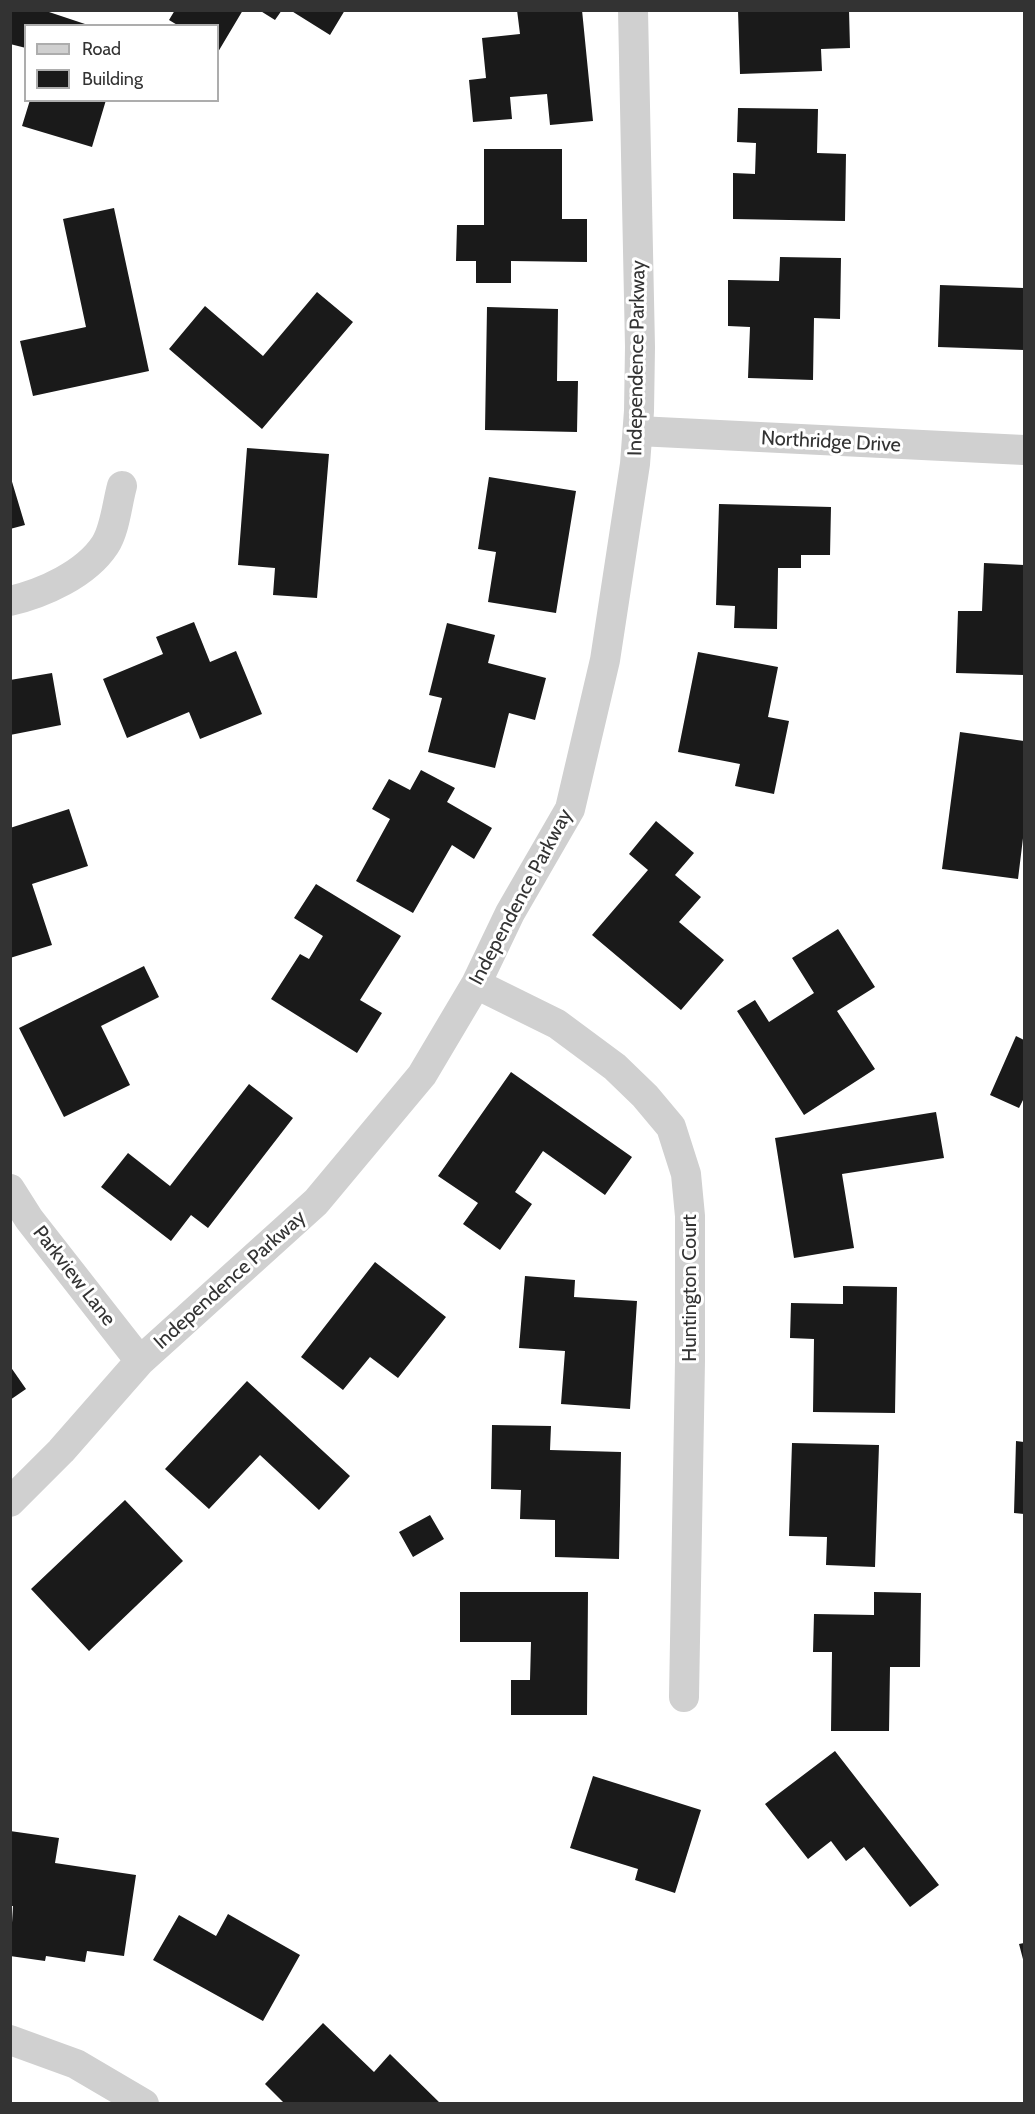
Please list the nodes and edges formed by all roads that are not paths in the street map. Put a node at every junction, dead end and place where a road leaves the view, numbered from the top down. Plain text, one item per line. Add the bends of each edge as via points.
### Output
1 (633, 10) edge
2 (638, 432) junction
3 (1024, 450) edge
4 (122, 486) dead end
5 (10, 601) edge
6 (476, 984) junction
7 (10, 1188) edge
8 (140, 1360) junction
9 (10, 1502) edge
10 (684, 1697) dead end
11 (10, 2040) edge
12 (144, 2103) edge

1 - 2 street, Independence Parkway via 640,347
2 - 3 street, Northridge Drive
2 - 6 street, Independence Parkway via 605,660 570,809 510,913
4 - 5 street via 107,543 90,564 24,598
6 - 8 street, Independence Parkway via 422,1075 316,1202
6 - 10 street, Huntington Court via 557,1024 615,1067 671,1127 686,1174 690,1216 690,1361
7 - 8 street, Parkview Lane
8 - 9 street, Independence Parkway via 61,1451
11 - 12 street via 76,2064

